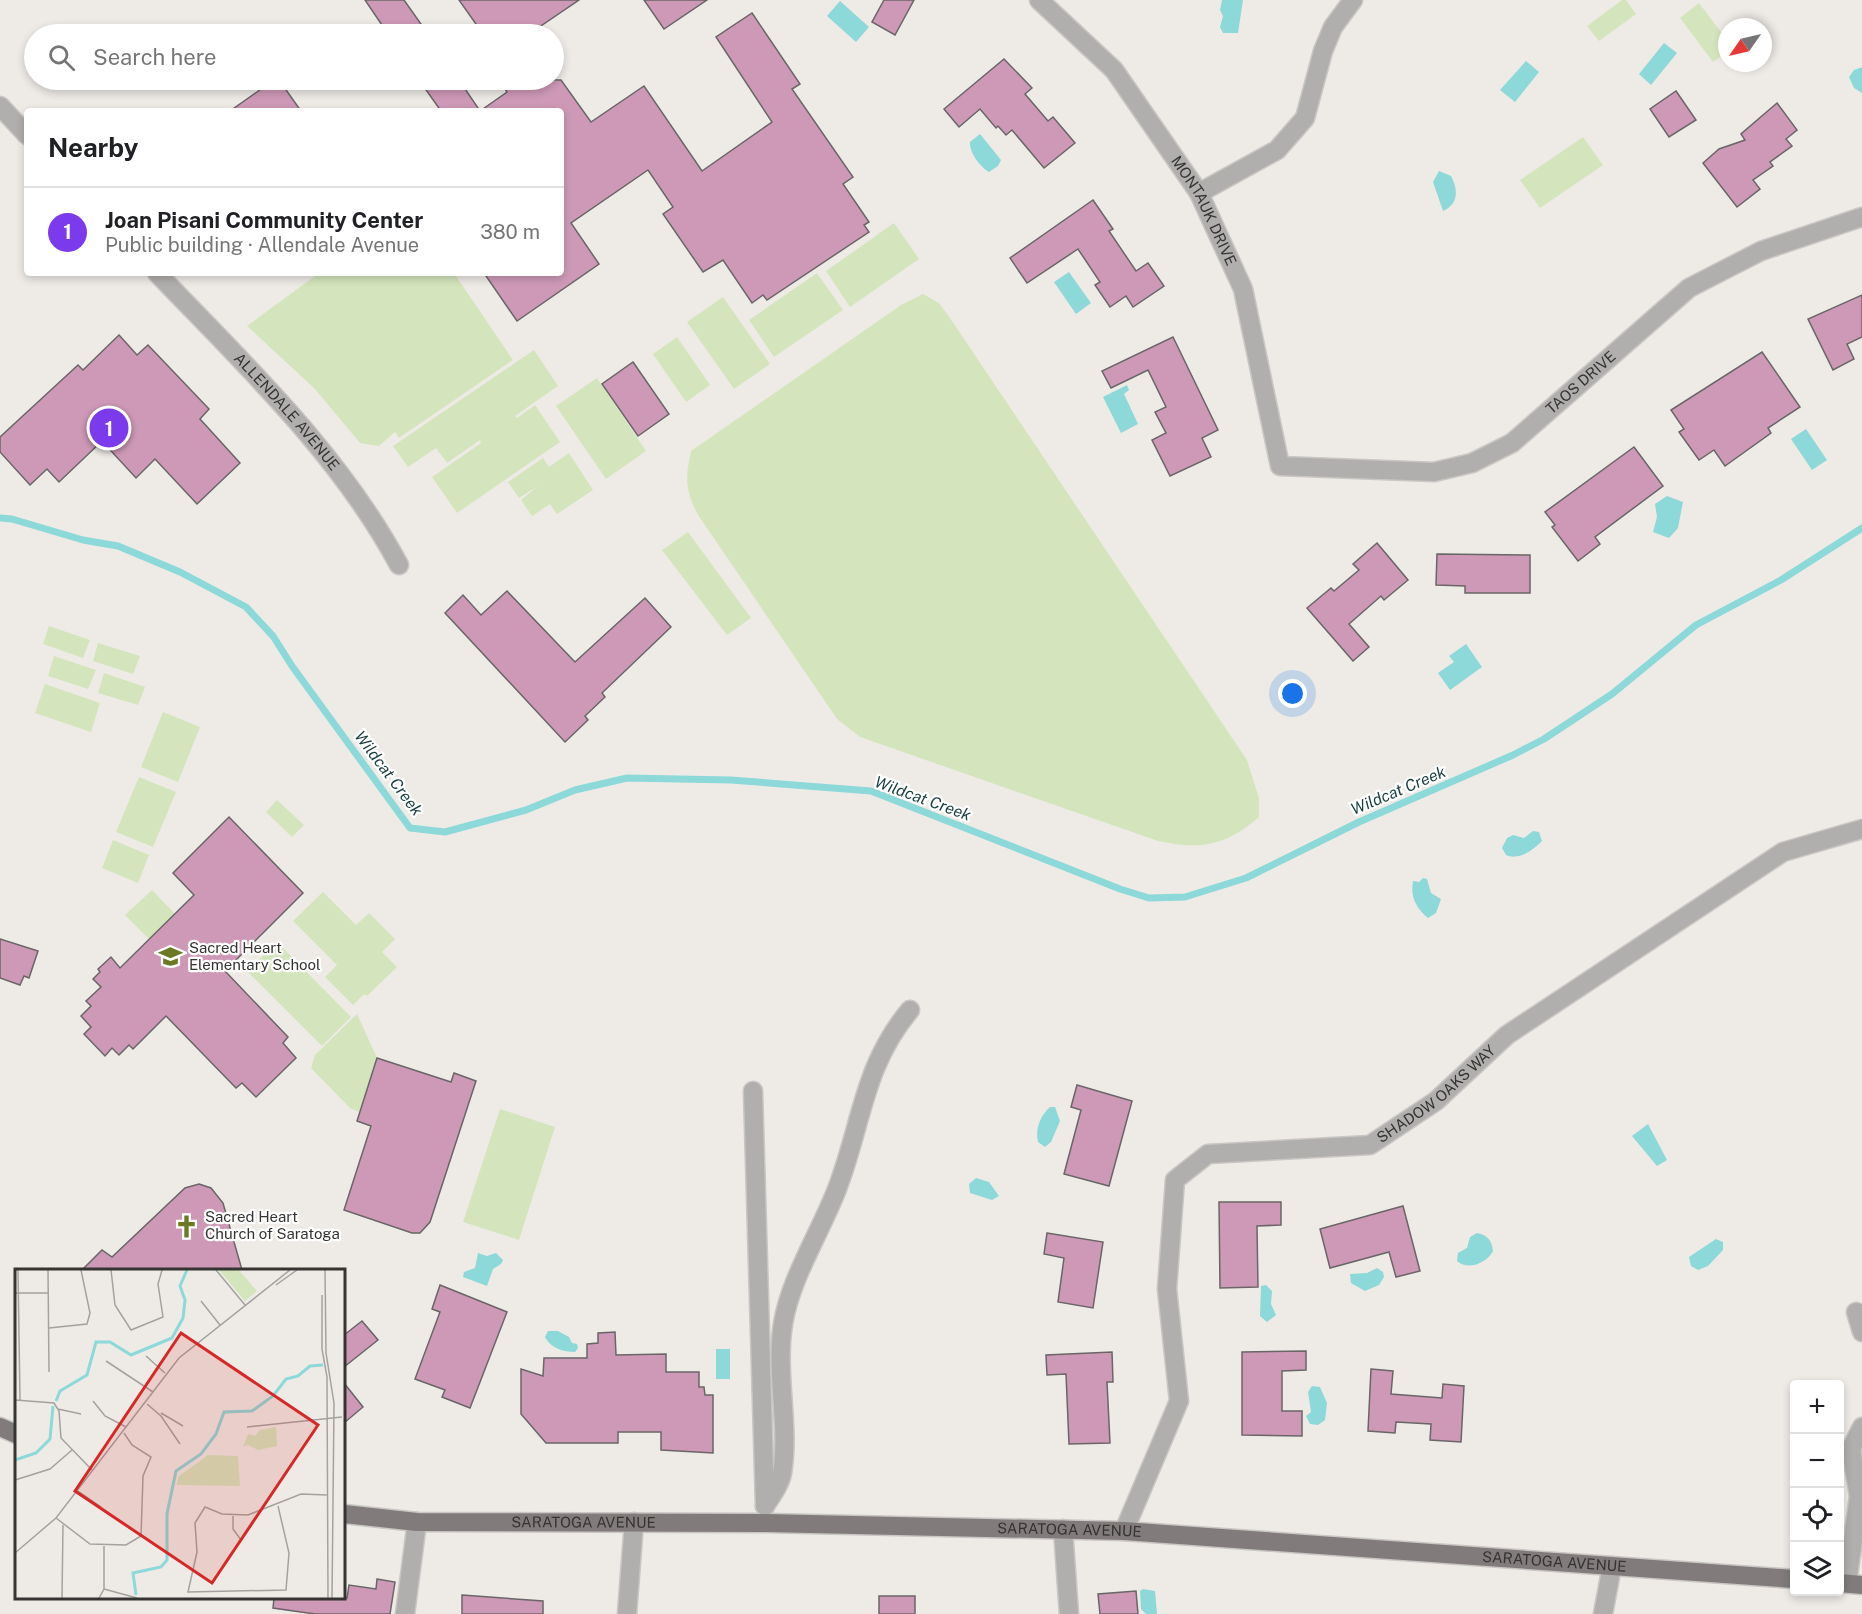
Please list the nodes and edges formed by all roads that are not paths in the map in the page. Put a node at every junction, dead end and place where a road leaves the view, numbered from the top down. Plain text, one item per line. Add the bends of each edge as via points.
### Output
1 (1039, 0) edge
2 (1353, 0) edge
3 (0, 106) edge
4 (24, 132) edge
5 (1199, 193) junction
6 (1862, 218) edge
7 (159, 276) edge
8 (1280, 466) joint
9 (399, 565) dead end
10 (1862, 829) edge
11 (910, 1010) dead end
12 (753, 1091) dead end
13 (1856, 1312) dead end
14 (1862, 1332) edge
15 (0, 1427) edge
16 (1862, 1427) edge
17 (15, 1434) edge
18 (345, 1514) edge
19 (765, 1514) junction
20 (417, 1522) junction
21 (634, 1522) junction
22 (1063, 1529) junction
23 (1124, 1531) junction
24 (1612, 1566) junction
25 (1790, 1579) edge
26 (1850, 1584) edge
27 (405, 1614) edge
28 (627, 1614) edge
29 (1069, 1614) edge
30 (1603, 1614) edge

1 - 5 street, MONTAUK DRIVE via 1114,70
2 - 5 street via 1333,27 1323,51 1305,117 1277,150
3 - 4 street
5 - 8 street, MONTAUK DRIVE via 1243,289
6 - 8 street, TAOS DRIVE via 1761,251 1689,288 1512,443 1472,463 1434,472
7 - 9 street, ALLENDALE AVENUE via 329,458 357,494
10 - 23 street, SHADOW OAKS WAY via 1783,852 1507,1035 1436,1101 1370,1145 1208,1154 1175,1180 1167,1288 1179,1401
11 - 19 street via 892,1031 880,1055 859,1109 837,1188 783,1321 779,1353 782,1475
12 - 19 street
13 - 14 street
15 - 17 main road
16 - 26 street via 1851,1449 1859,1496
18 - 20 main road, SARATOGA AVENUE
19 - 21 main road, SARATOGA AVENUE
19 - 22 main road, SARATOGA AVENUE
20 - 21 main road, SARATOGA AVENUE
20 - 27 street
21 - 28 street
22 - 23 main road, SARATOGA AVENUE
22 - 29 street
23 - 24 main road, SARATOGA AVENUE
24 - 25 main road, SARATOGA AVENUE
24 - 30 street

